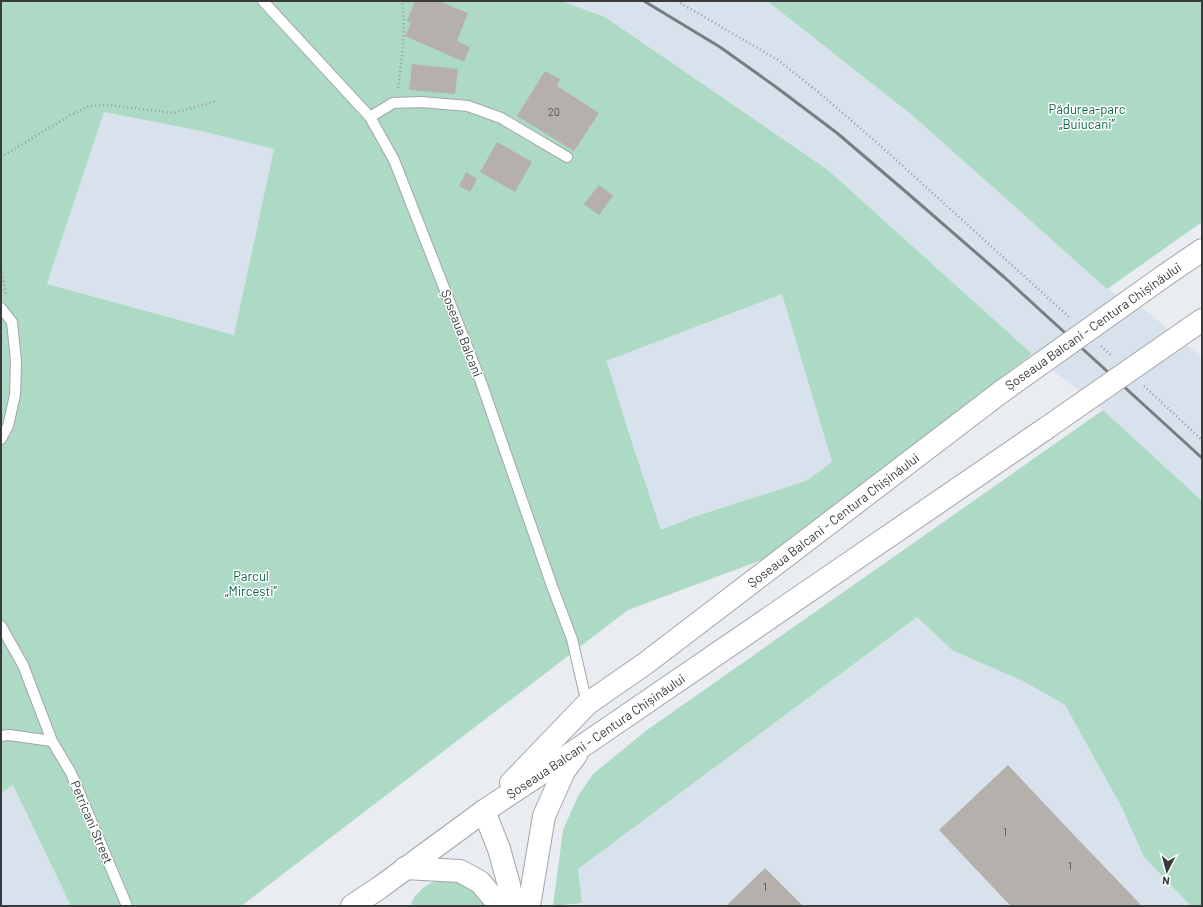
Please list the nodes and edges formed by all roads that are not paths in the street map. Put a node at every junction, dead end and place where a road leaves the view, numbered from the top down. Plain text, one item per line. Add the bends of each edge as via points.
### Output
1 (263, 1) edge
2 (370, 117) junction
3 (566, 157) dead end
4 (1202, 250) edge
5 (1, 308) edge
6 (1196, 325) edge
7 (1, 440) edge
8 (1, 626) edge
9 (587, 704) junction
10 (1, 736) edge
11 (52, 741) junction
12 (581, 747) junction
13 (484, 811) junction
14 (405, 868) junction
15 (127, 906) edge
16 (352, 906) edge
17 (500, 906) edge
18 (513, 906) edge
19 (529, 906) edge

1 - 2 lane, Șoseaua Balcani
2 - 3 lane via 393,103 421,102 468,106 501,118
2 - 9 lane, Șoseaua Balcani via 394,160 481,382 572,639
4 - 9 main road, Șoseaua Balcani - Centura Chișinăului, bridge via 1001,392 646,663
5 - 7 lane via 12,322 16,361 15,395 8,426
6 - 12 main road, Șoseaua Balcani - Centura Chișinăului, bridge
8 - 11 lane, Petricani Street via 22,665
9 - 13 main road, Șoseaua Balcani - Centura Chișinăului
10 - 11 lane
11 - 15 lane, Petricani Street via 71,773
12 - 13 main road, Șoseaua Balcani - Centura Chișinăului
12 - 19 main road via 564,771 544,816
13 - 14 main road, Șoseaua Balcani - Centura Chișinăului
13 - 18 main road via 499,849
14 - 16 main road, Șoseaua Balcani - Centura Chișinăului
14 - 17 main road via 460,872 480,882

